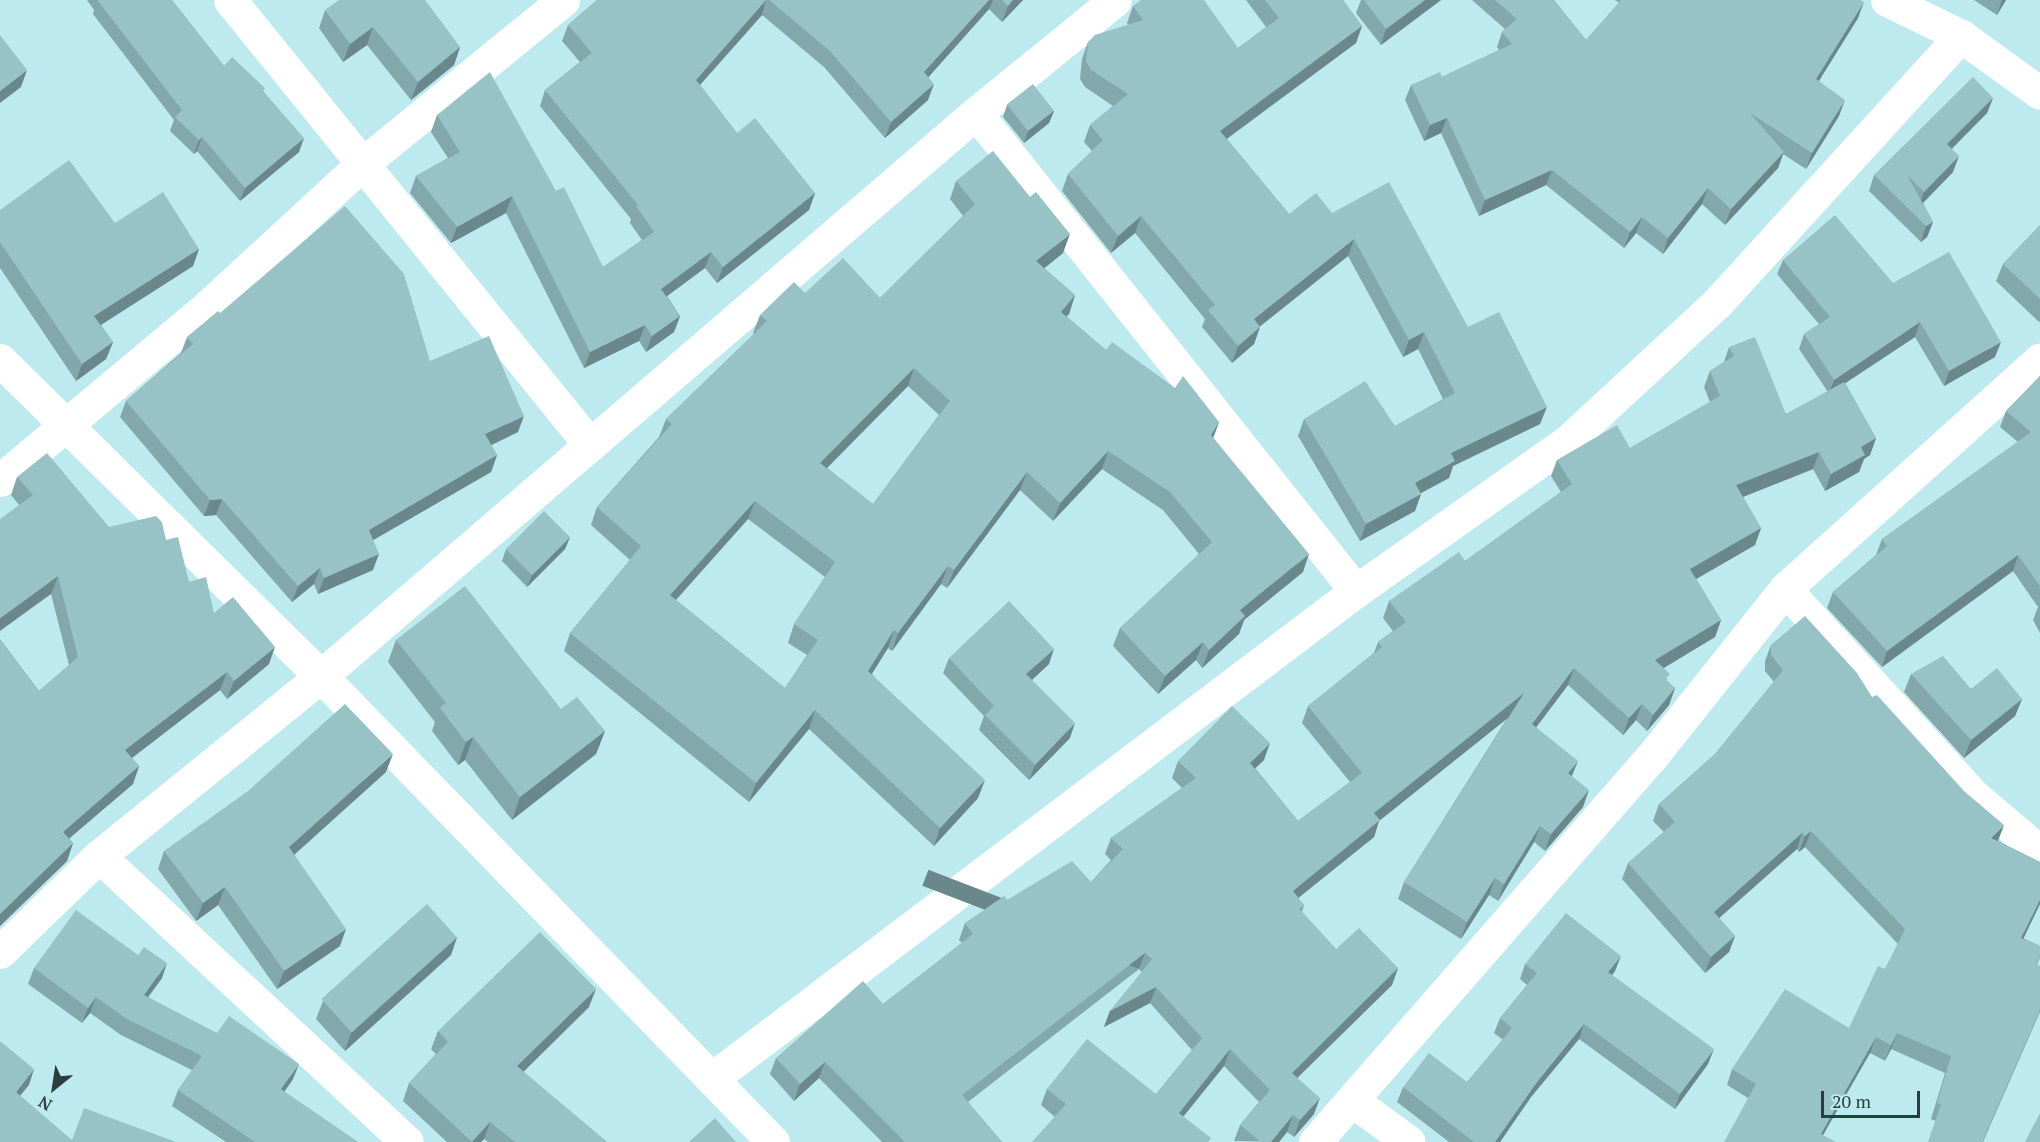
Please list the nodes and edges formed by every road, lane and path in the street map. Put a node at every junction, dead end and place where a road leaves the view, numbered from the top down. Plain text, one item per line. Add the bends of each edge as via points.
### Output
1 (230, 0) edge
2 (563, 0) edge
3 (1115, 0) edge
4 (1887, 0) edge
5 (1961, 36) junction
6 (2040, 93) edge
7 (976, 113) junction
8 (361, 165) junction
9 (2040, 359) edge
10 (0, 360) edge
11 (69, 424) junction
12 (590, 446) junction
13 (0, 480) edge
14 (1785, 589) junction
15 (1356, 591) junction
16 (321, 676) junction
17 (2040, 852) edge
18 (99, 856) junction
19 (0, 952) edge
20 (714, 1077) junction
21 (1353, 1101) junction
22 (407, 1142) edge
23 (773, 1142) edge
24 (1315, 1142) edge
25 (1409, 1142) edge

1 - 8 street
2 - 8 street
3 - 7 street
4 - 5 street
5 - 6 street
5 - 15 street via 1717,303 1569,440
7 - 12 street
7 - 15 street
8 - 11 street via 207,307
8 - 12 street
9 - 14 street
10 - 11 street
11 - 13 street
11 - 16 street
12 - 16 street
14 - 17 street via 1972,794
14 - 21 street via 1653,755
15 - 20 street
16 - 18 street
16 - 20 street
18 - 19 street
18 - 22 street
20 - 23 street
21 - 24 street
21 - 25 street

